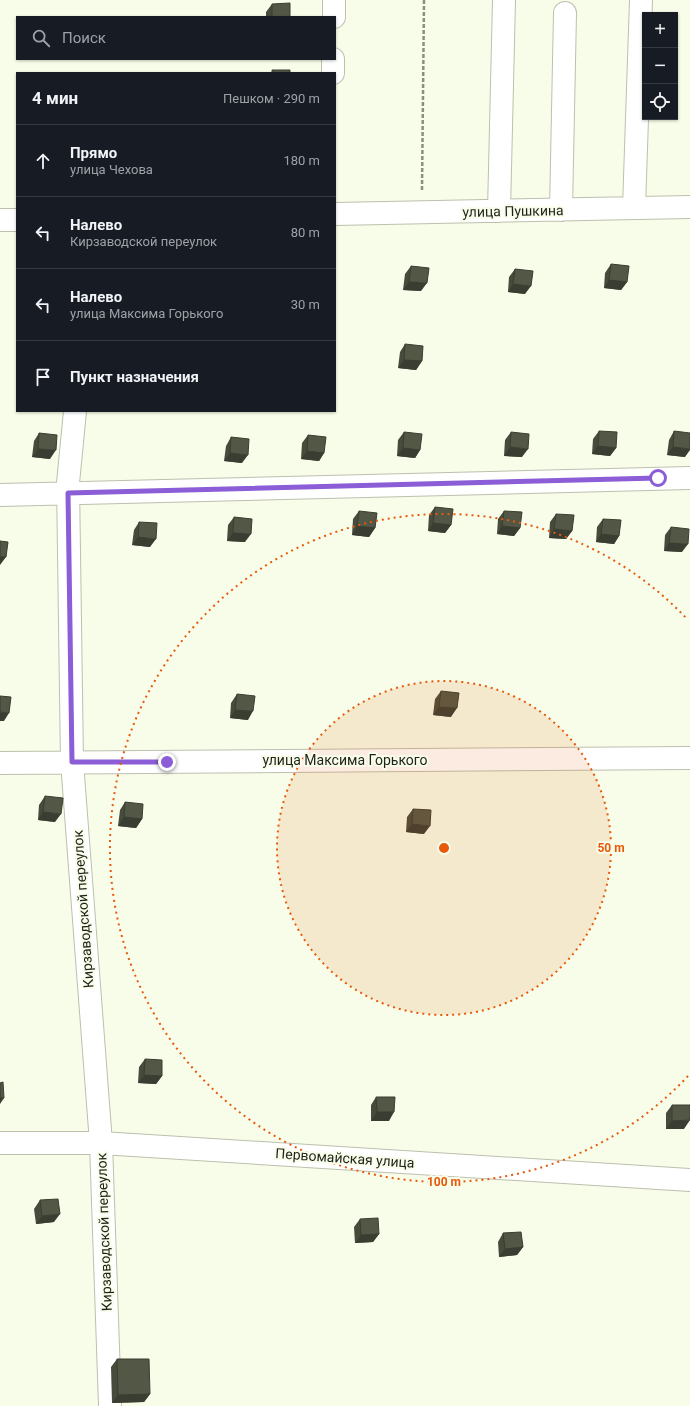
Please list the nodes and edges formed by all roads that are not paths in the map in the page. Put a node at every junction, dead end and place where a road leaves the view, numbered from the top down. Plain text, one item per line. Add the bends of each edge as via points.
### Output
1 (334, 0) edge
2 (504, 0) edge
3 (642, 0) edge
4 (565, 13) dead end
5 (334, 16) edge
6 (333, 60) edge
7 (333, 72) edge
8 (690, 207) edge
9 (634, 208) junction
10 (561, 210) junction
11 (499, 211) junction
12 (336, 214) edge
13 (0, 220) edge
14 (16, 220) edge
15 (75, 412) edge
16 (690, 478) edge
17 (68, 493) junction
18 (0, 495) edge
19 (690, 758) edge
20 (72, 762) junction
21 (0, 763) edge
22 (0, 1143) edge
23 (101, 1143) junction
24 (690, 1180) edge
25 (110, 1406) edge

1 - 5 street
2 - 11 street
3 - 9 street
4 - 10 street
6 - 7 street
8 - 9 street, улица Пушкина
9 - 10 street, улица Пушкина
10 - 11 street, улица Пушкина
11 - 12 street, улица Пушкина
13 - 14 street
15 - 17 street, Кирзаводской переулок
16 - 17 street
17 - 18 street
17 - 20 street, Кирзаводской переулок
19 - 20 street, улица Максима Горького
20 - 21 street, улица Максима Горького
20 - 23 street, Кирзаводской переулок
22 - 23 street, Первомайская улица
23 - 24 street, Первомайская улица
23 - 25 street, Кирзаводской переулок

